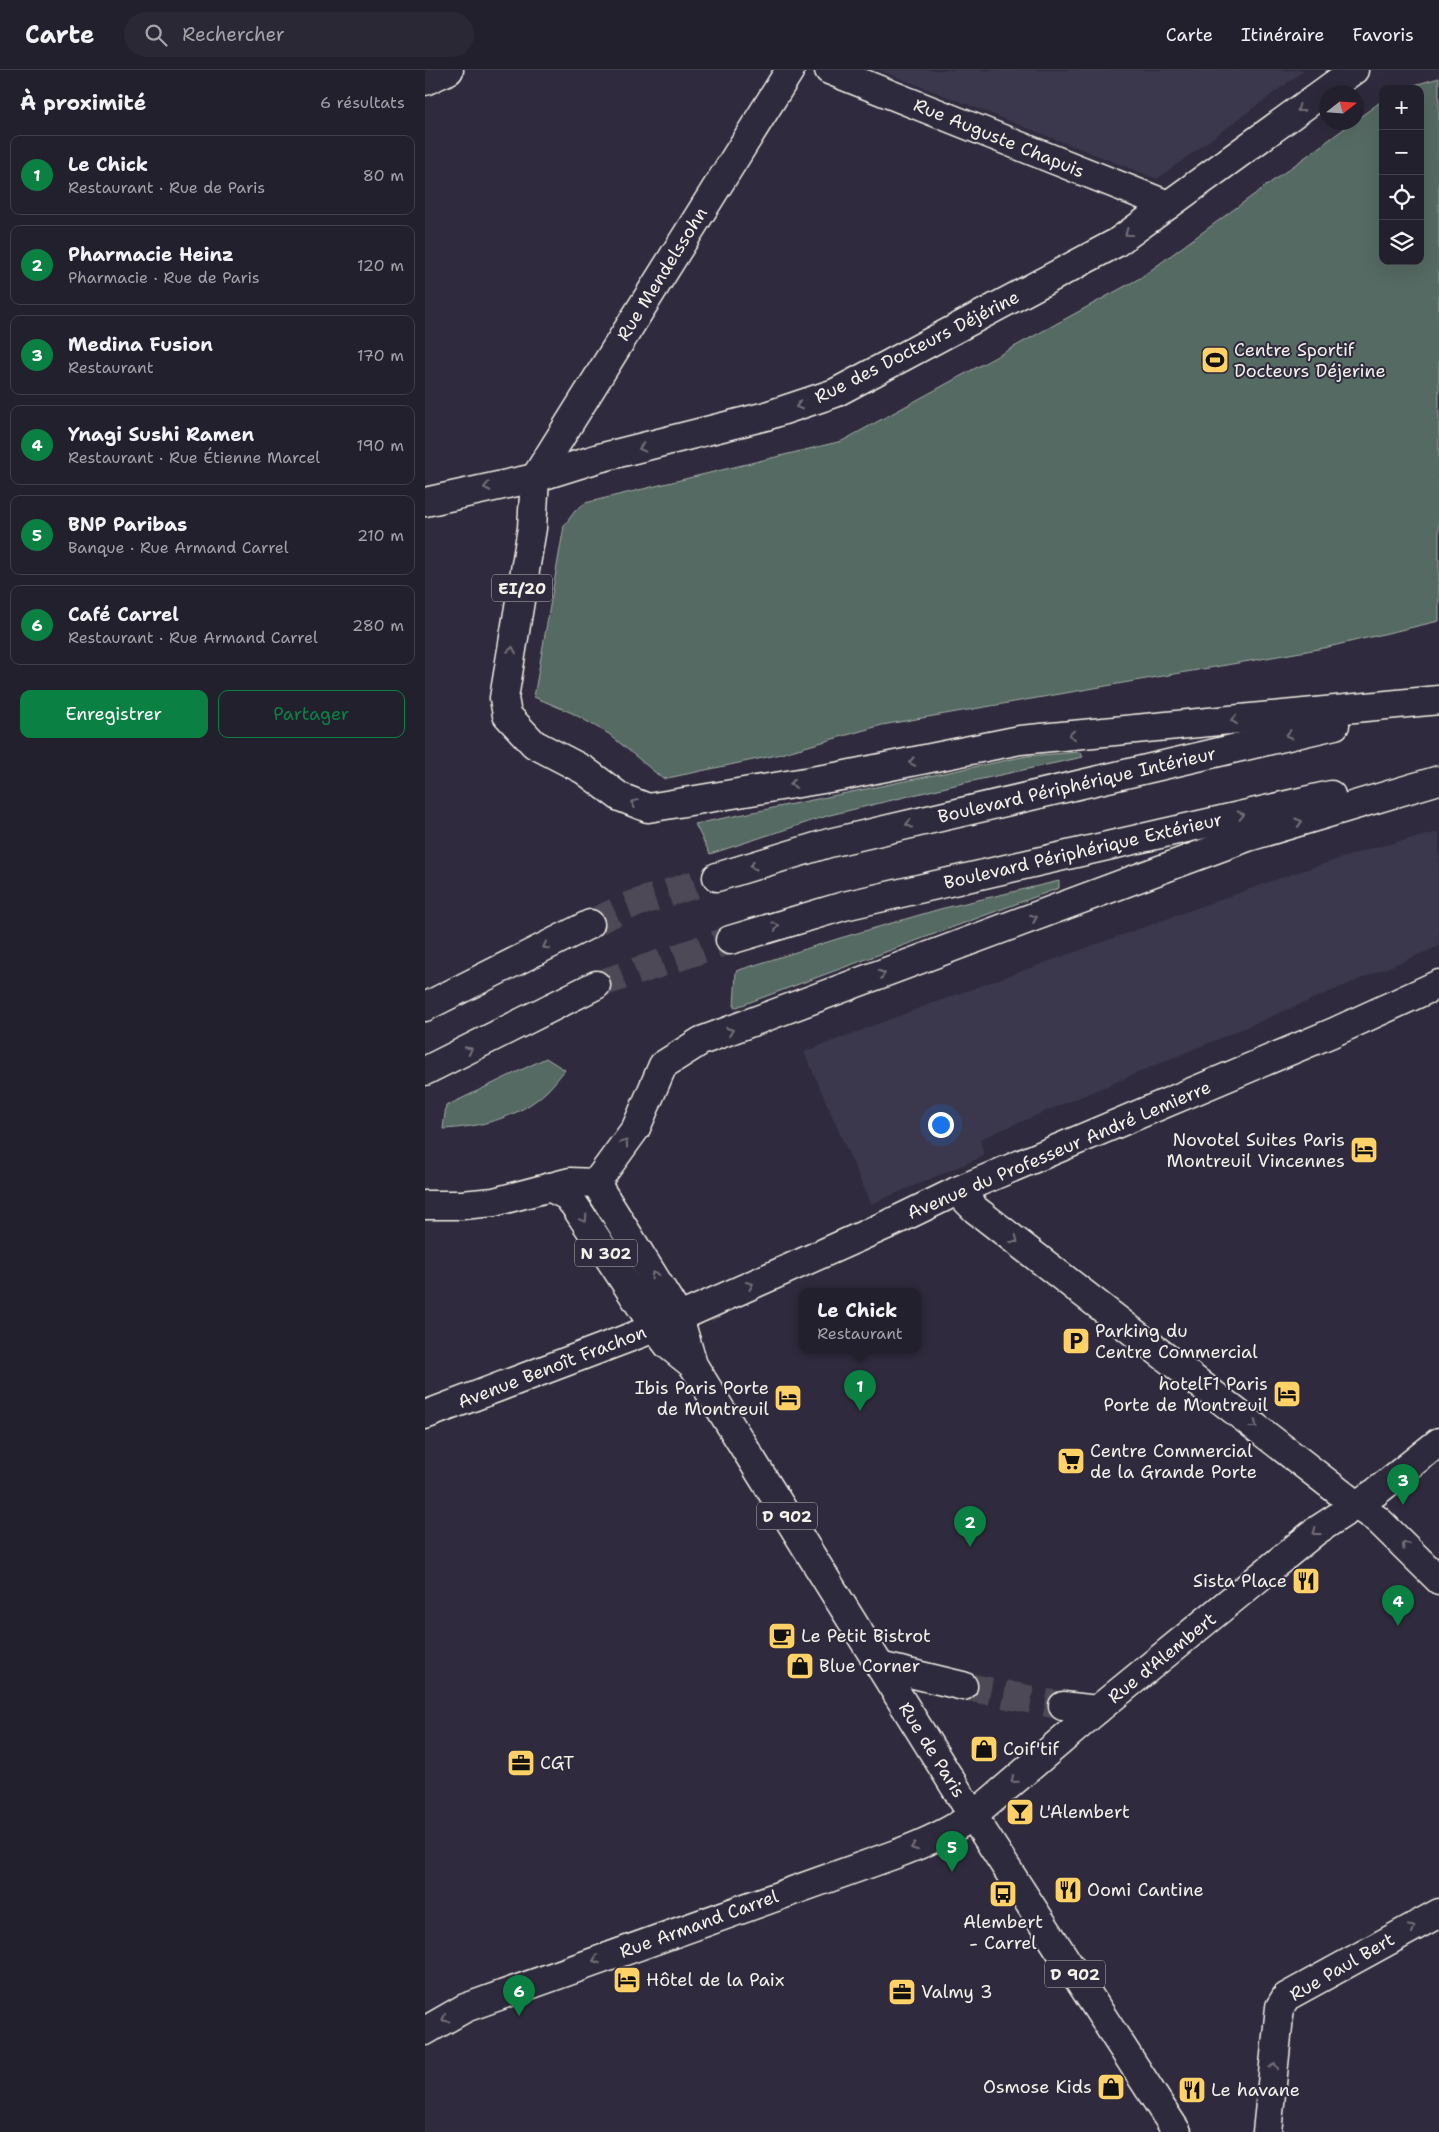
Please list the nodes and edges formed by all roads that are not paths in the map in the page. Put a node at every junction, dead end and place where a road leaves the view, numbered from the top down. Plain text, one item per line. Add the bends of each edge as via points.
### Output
1 (449, 70) edge
2 (790, 70) edge
3 (829, 70) edge
4 (1354, 70) edge
5 (425, 81) edge
6 (1168, 205) junction
7 (535, 478) junction
8 (425, 502) edge
9 (1439, 700) edge
10 (1439, 771) edge
11 (1439, 780) edge
12 (717, 877) tunnel mouth
13 (590, 924) tunnel mouth
14 (730, 940) tunnel mouth
15 (1439, 984) edge
16 (596, 985) tunnel mouth
17 (425, 1007) edge
18 (425, 1071) edge
19 (596, 1183) junction
20 (549, 1187) junction
21 (957, 1191) junction
22 (425, 1205) edge
23 (679, 1317) junction
24 (655, 1328) junction
25 (693, 1365) junction
26 (425, 1416) edge
27 (1439, 1442) edge
28 (1356, 1505) junction
29 (1439, 1580) edge
30 (880, 1666) junction
31 (963, 1686) tunnel mouth
32 (1063, 1706) tunnel mouth
33 (1097, 1710) junction
34 (973, 1816) junction
35 (1439, 1913) edge
36 (425, 2031) edge
37 (1177, 2132) edge
38 (1267, 2132) edge

1 - 5 main road
2 - 7 main road, Rue Mendelssohn
3 - 6 main road, Rue Auguste Chapuis
4 -> 6 main road, Rue des Docteurs Déjérine
6 -> 7 main road, Rue des Docteurs Déjérine via 1116,243 835,393 766,416 599,458
7 -> 8 main road, Rue des Docteurs Déjérine
9 -> 7 main road, EI/20 via 1020,740 841,776 648,808 620,796 585,770 534,744 507,715 504,698 532,528
9 -> 12 main road, Boulevard Périphérique Intérieur via 829,842
14 -> 10 main road, Boulevard Périphérique Extérieur via 844,906
19 -> 11 main road via 635,1128 663,1065 701,1042 1248,837
13 -> 17 main road
15 - 21 main road, Avenue du Professeur André Lemierre via 1332,1033
18 -> 16 main road
19 - 20 main road via 570,1182
23 -> 19 main road, N 302
20 - 22 main road via 495,1202
20 -> 24 main road, N 302 via 567,1196 575,1206
23 -> 21 main road, Avenue du Professeur André Lemierre
21 -> 28 main road via 984,1216
23 - 24 main road, Avenue Benoît Frachon
23 - 25 main road, Rue de Paris / D 902
24 - 25 main road, Rue de Paris / D 902 via 668,1345
24 - 26 main road, Avenue Benoît Frachon
25 - 30 main road, Rue de Paris / D 902
27 - 28 main road, Rue d'Alembert
29 -> 28 main road via 1378,1520
28 -> 33 main road, Rue d'Alembert via 1316,1532
30 - 31 main road
30 - 34 main road, Rue de Paris / D 902
32 - 33 main road
33 -> 34 main road, Rue d'Alembert
34 -> 36 main road, Rue Armand Carrel via 913,1847 465,2008
34 - 37 main road, Rue de Paris / D 902
38 -> 35 main road, Rue Paul Bert via 1280,2007 1286,1997

